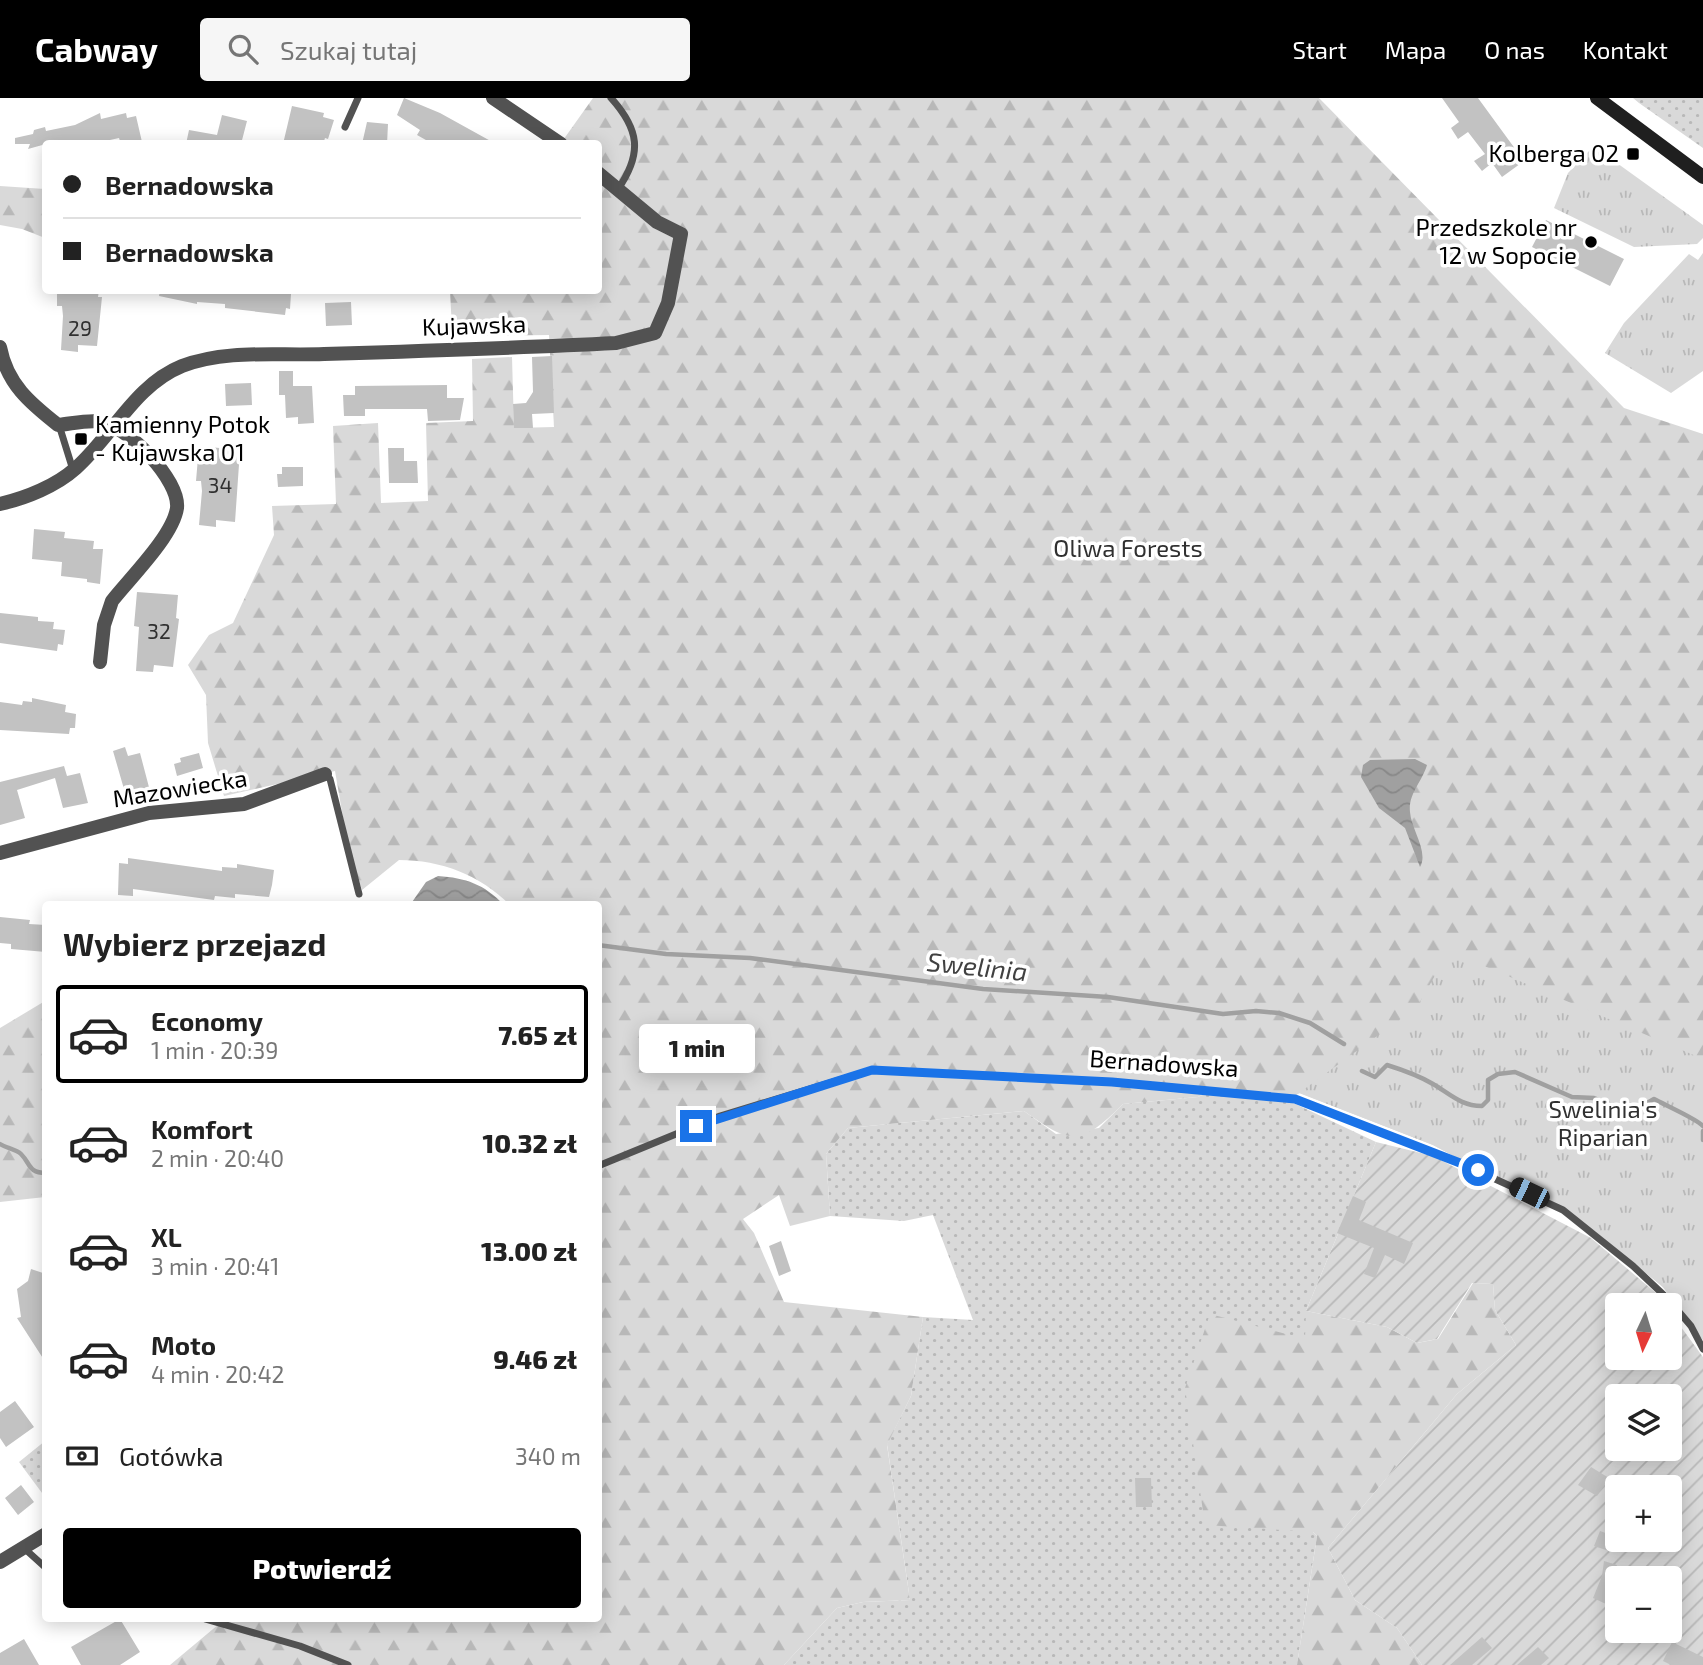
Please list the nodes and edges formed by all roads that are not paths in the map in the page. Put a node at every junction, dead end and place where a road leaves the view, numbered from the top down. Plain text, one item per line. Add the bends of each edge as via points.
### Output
1 (358, 98) edge
2 (494, 98) edge
3 (611, 98) edge
4 (1597, 98) edge
5 (345, 127) dead end
6 (555, 140) edge
7 (602, 176) edge
8 (1703, 177) edge
9 (618, 189) junction
10 (0, 347) edge
11 (58, 425) junction
12 (113, 428) junction
13 (74, 471) junction
14 (0, 504) edge
15 (100, 662) dead end
16 (325, 774) joint
17 (0, 853) edge
18 (359, 894) dead end
19 (602, 1164) edge
20 (1703, 1349) edge
21 (42, 1537) edge
22 (25, 1549) junction
23 (0, 1562) edge
24 (42, 1564) edge
25 (216, 1622) edge
26 (348, 1665) edge

1 - 5 lane
2 - 6 street
3 - 9 lane via 634,130 633,162
4 - 8 street
7 - 9 street, Kujawska
9 - 12 street, Kujawska via 656,222 681,234 668,303 655,333 615,343 222,355 180,367 160,379 139,395
10 - 11 street via 15,386
11 - 12 street via 102,422
11 - 13 lane
12 - 13 street, Kujawska
12 - 15 street via 167,474 177,506 164,536 113,601 104,625
13 - 14 street, Kujawska
16 - 17 street, Mazowiecka via 244,804 149,813
16 - 18 lane
19 - 20 lane, Bernadowska via 720,1116 872,1070 1112,1082 1295,1099 1460,1163 1563,1210 1668,1299
21 - 22 street
22 - 23 street
22 - 24 lane
25 - 26 lane

